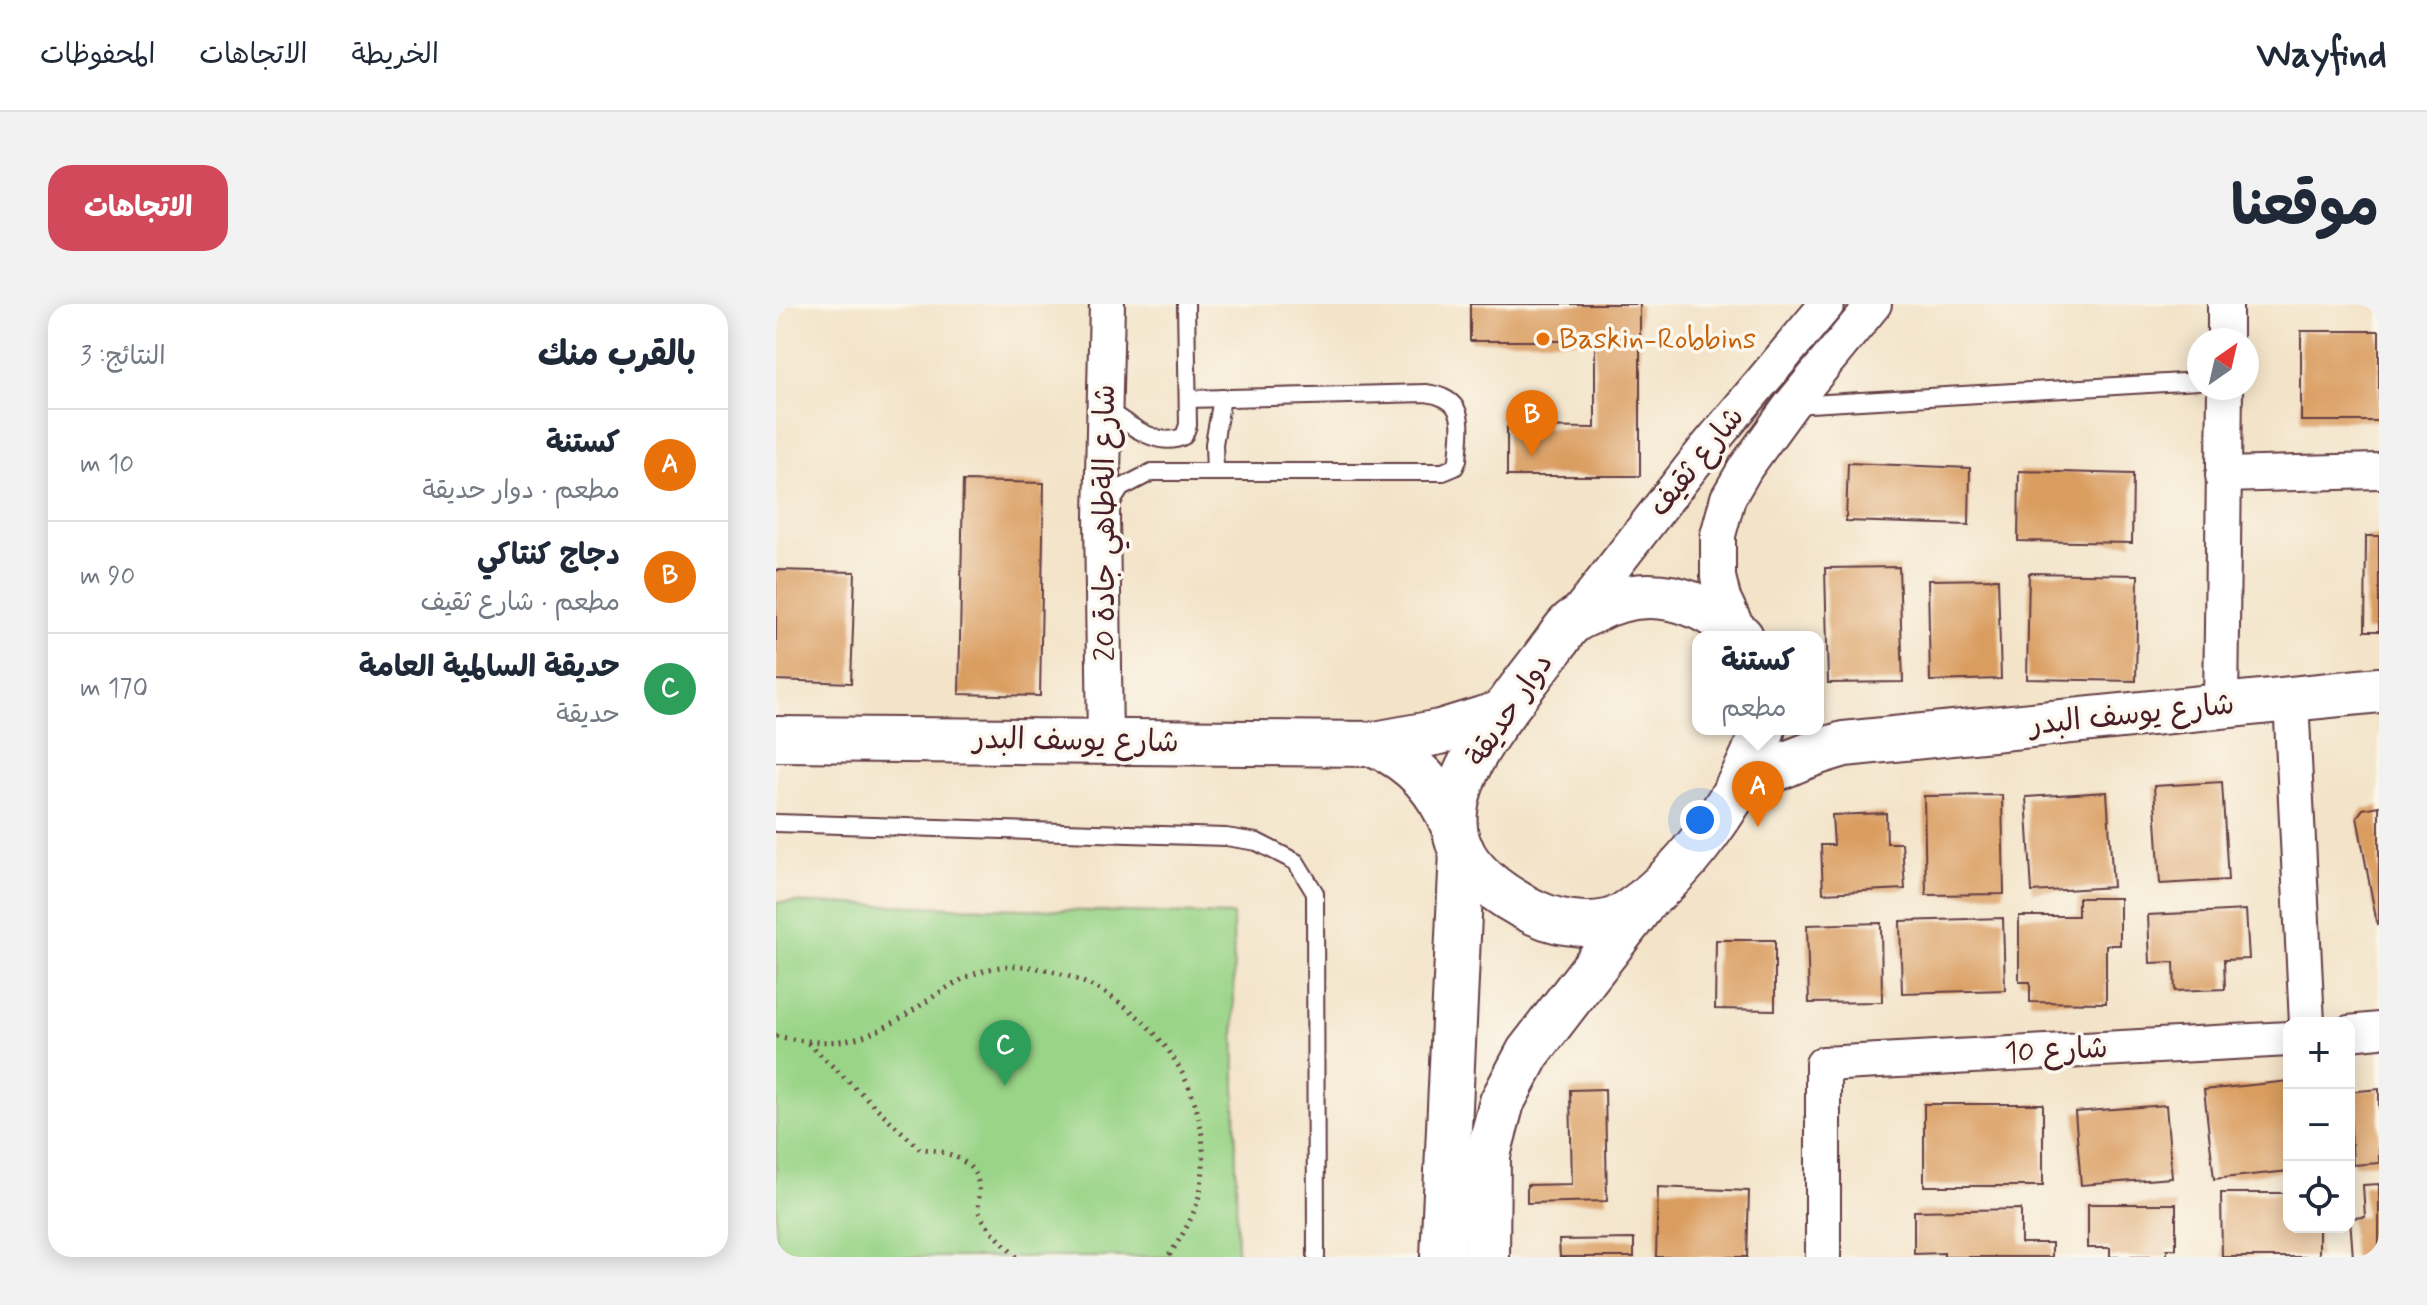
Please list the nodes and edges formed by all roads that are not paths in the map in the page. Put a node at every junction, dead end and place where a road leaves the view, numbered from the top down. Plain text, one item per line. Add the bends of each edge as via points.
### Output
1 (1107, 304) edge
2 (1186, 304) edge
3 (1827, 304) edge
4 (1874, 304) edge
5 (2225, 304) edge
6 (2225, 328) edge
7 (2187, 382) edge
8 (1222, 398) junction
9 (1188, 399) junction
10 (2225, 400) edge
11 (1791, 405) junction
12 (1104, 408) junction
13 (2379, 471) edge
14 (1215, 472) junction
15 (2223, 475) junction
16 (1102, 516) junction
17 (1570, 623) junction
18 (1734, 631) edge
19 (1739, 631) edge
20 (2379, 690) edge
21 (2291, 699) junction
22 (2221, 706) junction
23 (1502, 713) junction
24 (1824, 725) edge
25 (1761, 735) edge
26 (776, 739) edge
27 (1884, 740) junction
28 (1105, 742) junction
29 (1375, 744) junction
30 (1735, 791) junction
31 (776, 823) edge
32 (1458, 841) junction
33 (1643, 903) junction
34 (2307, 1017) edge
35 (2379, 1030) edge
36 (2355, 1032) edge
37 (2283, 1039) edge
38 (1316, 1257) edge
39 (1443, 1257) edge
40 (1487, 1257) edge
41 (1823, 1257) edge

1 - 12 street, شارع الةطاهي جادة 20
2 - 9 lane
3 - 17 street, شارع ثقيف
4 - 11 street, شارع ثقيف
5 - 6 street
7 - 11 lane
8 - 9 lane
8 - 14 lane
8 - 14 lane via 1442,396 1459,412 1458,460 1443,472
9 - 12 lane via 1186,432 1169,440 1148,435
10 - 15 street
11 - 19 street, شارع ثقيف via 1735,485 1718,535 1718,577
12 - 16 street, شارع الةطاهي جادة 20
13 - 15 street
14 - 16 lane via 1152,472 1121,488
15 - 22 street
16 - 28 street, شارع الةطاهي جادة 20
17 - 18 street, دوار حديقة via 1608,603 1667,596 1703,608
17 - 23 street, دوار حديقة
20 - 21 street, شارع يوسف البدر
21 - 22 street, شارع يوسف البدر
21 - 34 street
22 - 27 street, شارع يوسف البدر
23 - 29 street, شارع يوسف البدر
23 - 32 street, دوار حديقة via 1458,795
24 - 27 street, شارع يوسف البدر
25 - 30 street
26 - 28 street, شارع يوسف البدر
27 - 30 street, شارع يوسف البدر via 1806,755
28 - 29 street, شارع يوسف البدر
29 - 32 street via 1425,778 1438,794
30 - 33 street via 1680,866
31 - 38 lane via 1226,837 1257,842 1296,862 1315,893
32 - 33 street via 1494,890 1543,916 1597,923 1618,919
32 - 39 street, دوار حديقة
33 - 40 street via 1528,1053 1502,1102 1488,1155
35 - 36 street
37 - 41 street, شارع 10 via 1823,1064

